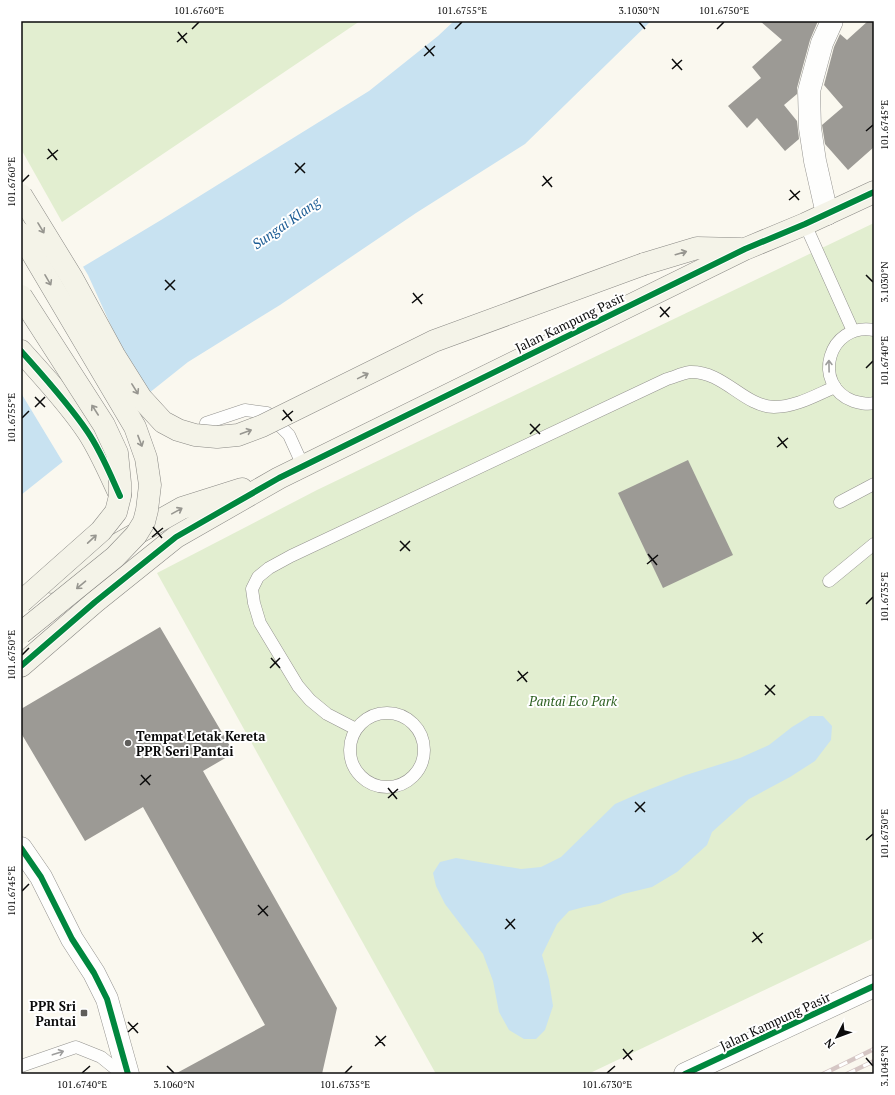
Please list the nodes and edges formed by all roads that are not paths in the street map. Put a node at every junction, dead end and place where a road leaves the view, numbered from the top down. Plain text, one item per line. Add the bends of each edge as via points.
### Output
1 (832, 21) edge
2 (874, 192) edge
3 (21, 195) edge
4 (827, 214) junction
5 (805, 224) junction
6 (21, 234) edge
7 (745, 248) junction
8 (21, 296) edge
9 (874, 330) edge
10 (853, 331) junction
11 (21, 351) edge
12 (114, 355) junction
13 (835, 386) junction
14 (115, 396) junction
15 (873, 406) edge
16 (206, 423) dead end
17 (303, 466) junction
18 (279, 478) junction
19 (874, 484) edge
20 (120, 496) junction
21 (840, 502) dead end
22 (874, 544) edge
23 (828, 581) dead end
24 (24, 599) edge
25 (21, 633) edge
26 (21, 666) edge
27 (356, 729) junction
28 (21, 848) edge
29 (874, 986) edge
30 (21, 1066) edge
31 (122, 1074) edge
32 (128, 1074) edge
33 (685, 1074) edge

1 - 4 street via 822,43 809,91 812,142
2 - 4 street, Jalan Kampung Pasir
3 -> 12 street, bridge via 72,278
4 - 5 street, Jalan Kampung Pasir
5 - 7 street, Jalan Kampung Pasir
5 - 10 lane
6 -> 14 street, bridge
12 -> 7 street, bridge via 141,398 163,422 195,435 238,435 262,426 434,341 644,264 697,248
7 - 17 street, Jalan Kampung Pasir
20 -> 8 street, bridge via 117,453 104,425
9 - 10 lane
13 -> 10 lane via 829,371 829,359 842,337
11 - 20 street via 87,431 101,454
12 - 14 street, bridge
13 - 15 lane via 848,399
13 - 27 lane via 808,399 774,407 759,404 717,378 702,373 689,372 667,379 298,552 269,568 258,577 252,589 260,623 298,686 310,700 327,714
14 -> 25 street, bridge via 135,427 146,458 150,485 144,522 136,535 114,556
16 - 17 lane via 245,410 267,413 290,435
17 - 18 street, Jalan Kampung Pasir
24 -> 18 street via 182,508
18 - 26 street via 176,537
19 - 21 lane
24 -> 20 street, bridge via 101,531 116,512
22 - 23 lane
27 - 27 lane via 365,720 389,712 402,715 413,722 421,733 425,745 424,758 419,770 401,785 378,786 367,781 352,763 351,740
28 - 32 street via 40,877 107,999
29 - 33 street, Jalan Kampung Pasir
30 -> 31 lane via 76,1047 101,1057

